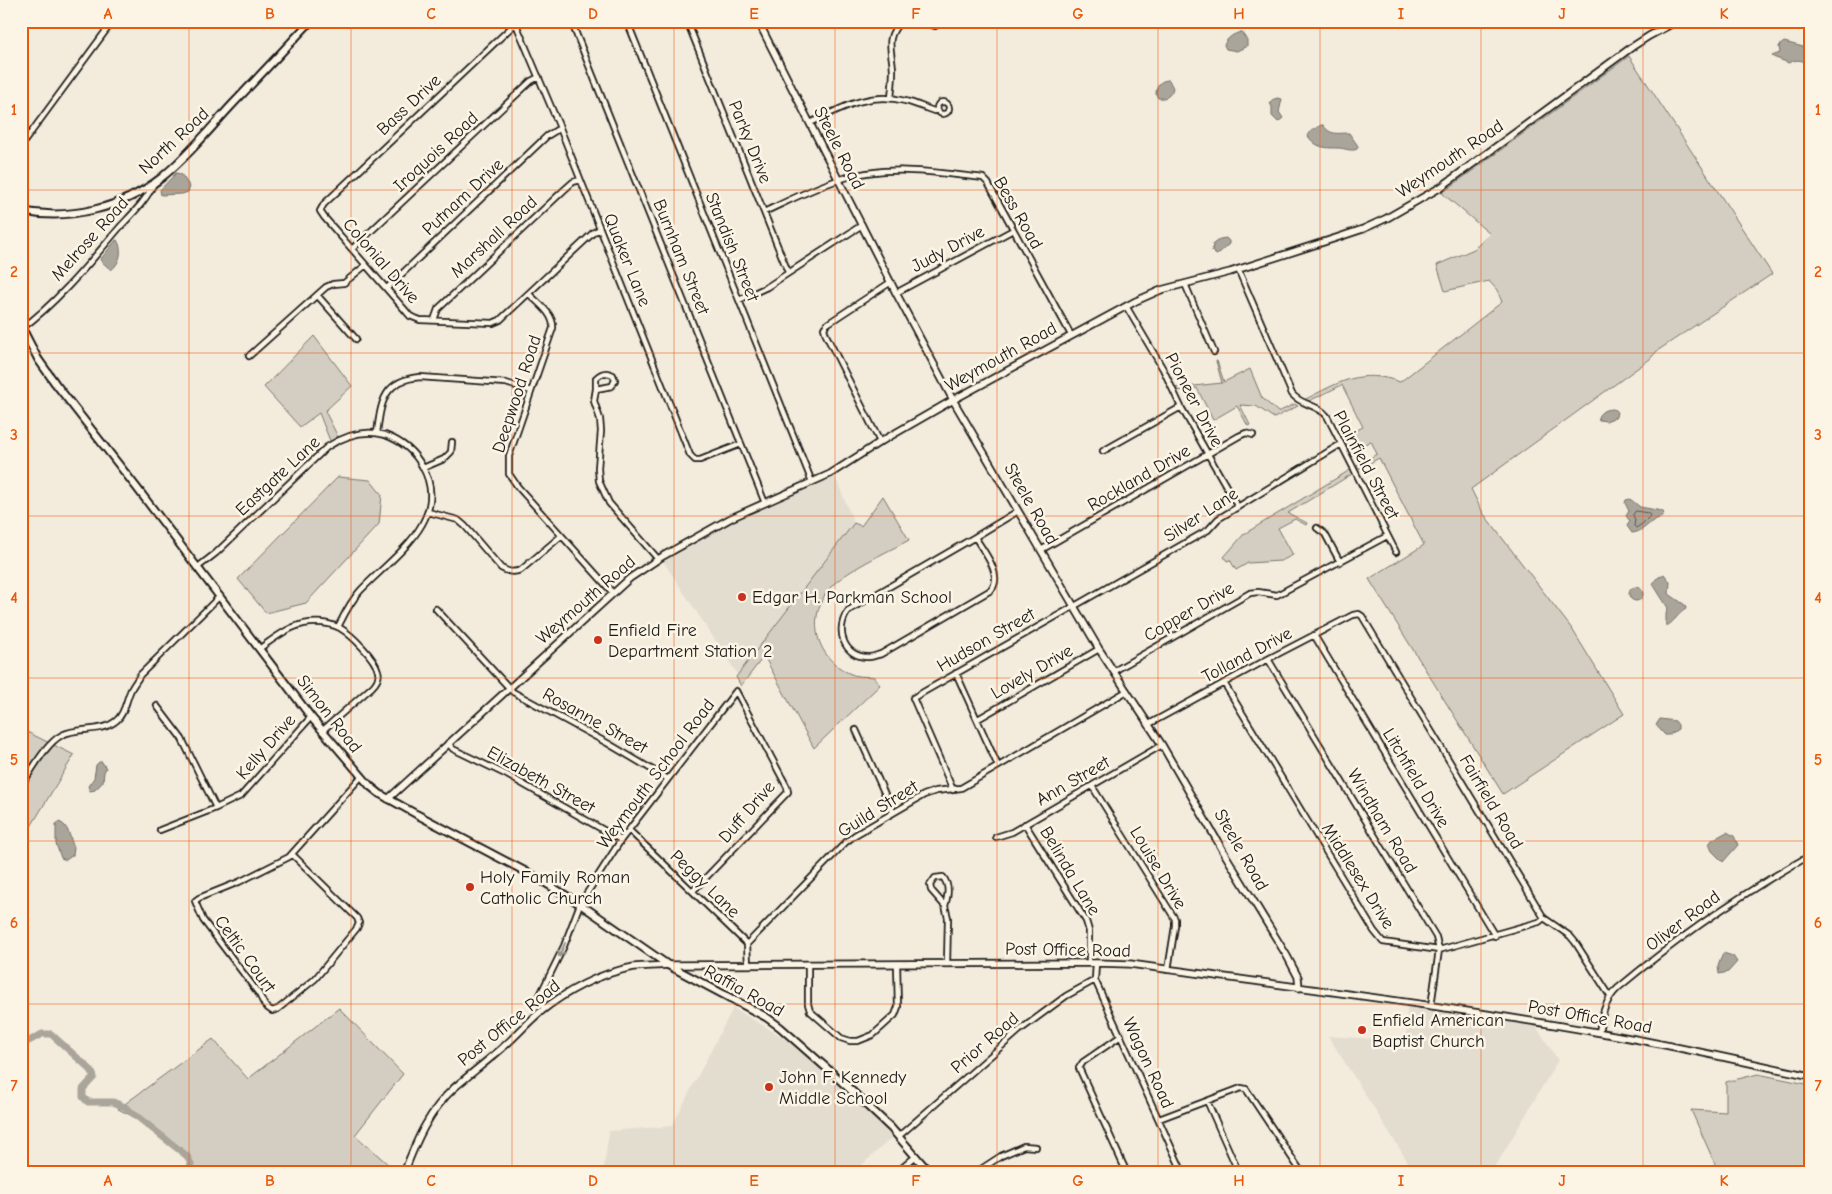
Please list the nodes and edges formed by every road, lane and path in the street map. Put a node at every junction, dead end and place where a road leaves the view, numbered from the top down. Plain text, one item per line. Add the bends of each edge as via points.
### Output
1 (113, 21) edge
2 (311, 21) edge
3 (571, 21) edge
4 (627, 21) edge
5 (687, 21) edge
6 (758, 21) edge
7 (901, 21) edge
8 (919, 21) edge
9 (943, 21) edge
10 (1677, 21) edge
11 (517, 22) edge
12 (539, 77) junction
13 (891, 98) junction
14 (938, 110) dead end
15 (810, 123) junction
16 (560, 128) junction
17 (21, 146) edge
18 (580, 180) junction
19 (839, 180) junction
20 (153, 184) junction
21 (320, 210) joint
22 (21, 211) edge
23 (764, 212) junction
24 (862, 225) junction
25 (600, 228) junction
26 (1013, 230) junction
27 (352, 250) junction
28 (366, 265) junction
29 (1238, 269) junction
30 (788, 272) junction
31 (891, 282) junction
32 (1185, 284) junction
33 (387, 288) junction
34 (896, 292) junction
35 (529, 294) junction
36 (317, 295) junction
37 (739, 300) junction
38 (1126, 306) junction
39 (434, 320) junction
40 (22, 328) edge
41 (1071, 335) junction
42 (356, 340) dead end
43 (1214, 352) dead end
44 (249, 356) dead end
45 (596, 389) junction
46 (531, 391) junction
47 (953, 400) junction
48 (1181, 407) junction
49 (377, 433) junction
50 (1253, 435) dead end
51 (452, 442) dead end
52 (880, 442) junction
53 (741, 444) junction
54 (1342, 444) junction
55 (1103, 452) dead end
56 (1208, 454) junction
57 (423, 468) junction
58 (812, 482) junction
59 (766, 503) junction
60 (1238, 507) junction
61 (428, 512) junction
62 (1018, 512) junction
63 (1317, 528) dead end
64 (561, 536) junction
65 (1387, 536) junction
66 (975, 537) junction
67 (1041, 550) junction
68 (1396, 552) dead end
69 (658, 559) junction
70 (1340, 562) junction
71 (198, 567) junction
72 (613, 593) junction
73 (220, 596) junction
74 (1073, 605) junction
75 (436, 609) dead end
76 (1358, 614) joint
77 (338, 627) junction
78 (1314, 635) junction
79 (260, 649) junction
80 (1100, 649) junction
81 (1268, 659) junction
82 (1114, 671) junction
83 (956, 673) junction
84 (1224, 683) junction
85 (508, 688) junction
86 (736, 691) joint
87 (1127, 691) junction
88 (156, 706) dead end
89 (311, 717) junction
90 (978, 719) junction
91 (1150, 724) junction
92 (856, 730) dead end
93 (322, 731) junction
94 (448, 743) junction
95 (1162, 745) junction
96 (998, 766) junction
97 (360, 778) junction
98 (668, 779) junction
99 (21, 786) edge
100 (1092, 786) junction
101 (953, 790) junction
102 (388, 799) junction
103 (216, 808) junction
104 (894, 812) junction
105 (1025, 824) junction
106 (160, 830) dead end
107 (629, 830) junction
108 (996, 836) dead end
109 (621, 840) junction
110 (293, 854) junction
111 (1811, 855) edge
112 (693, 891) junction
113 (580, 904) junction
114 (945, 906) junction
115 (1544, 918) junction
116 (1495, 936) junction
117 (747, 944) junction
118 (1439, 950) junction
119 (1092, 963) junction
120 (808, 964) junction
121 (898, 964) junction
122 (947, 964) junction
123 (668, 965) junction
124 (748, 965) junction
125 (1168, 970) junction
126 (1095, 980) junction
127 (1299, 988) junction
128 (1610, 996) junction
129 (1431, 1006) junction
130 (544, 1009) junction
131 (1599, 1032) junction
132 (1121, 1036) junction
133 (1811, 1076) edge
134 (1207, 1101) junction
135 (1159, 1119) junction
136 (899, 1136) junction
137 (1036, 1148) dead end
138 (916, 1156) junction
139 (404, 1173) edge
140 (896, 1173) edge
141 (930, 1173) edge
142 (975, 1173) edge
143 (1127, 1173) edge
144 (1183, 1173) edge
145 (1240, 1173) edge
146 (1302, 1173) edge

1 - 17 street
2 - 20 main road, North Road via 187,154
3 - 53 street, Burnham Street
4 - 37 street, Standish Street
5 - 23 street, Parky Drive
6 - 15 street, Steele Road
7 - 13 street via 892,32 890,42
8 - 9 street via 935,26
10 - 29 street, Weymouth Road via 1643,40 1441,187 1404,209 1363,229
11 - 12 street, Quaker Lane
11 - 21 street, Bass Drive
12 - 16 street, Quaker Lane
12 - 27 street, Iroquois Road
13 - 14 street
13 - 15 street via 859,100
15 - 19 street, Steele Road
16 - 18 street, Quaker Lane
16 - 33 street, Putnam Drive via 547,136
18 - 25 street, Quaker Lane
18 - 39 street, Marshall Road via 564,190 438,309
19 - 23 street
19 - 24 street, Steele Road
19 - 26 street, Bess Road via 874,173 912,171 983,178
20 - 22 main road, North Road via 125,199 92,210 52,214
20 - 40 street, Melrose Road via 149,194 104,246 38,316
21 - 27 street, Colonial Drive
23 - 30 street, Parky Drive
24 - 30 street
24 - 31 street, Steele Road
25 - 35 street, Colonial Drive
25 - 53 street, Quaker Lane via 690,455 700,460
26 - 34 street, Judy Drive
26 - 41 street, Bess Road
27 - 28 street, Colonial Drive
28 - 33 street, Colonial Drive
28 - 36 street via 344,283 329,285
29 - 32 street, Weymouth Road
29 - 54 street, Plainfield Street via 1292,394 1303,403 1323,411
30 - 37 street
31 - 34 street, Steele Road
31 - 52 street via 824,328
32 - 38 street, Weymouth Road via 1161,290
32 - 43 street
33 - 39 street, Colonial Drive via 410,316
34 - 47 street, Steele Road
35 - 39 street, Colonial Drive via 493,324
35 - 46 street, Deepwood Road via 554,323
36 - 42 street
36 - 44 street
37 - 58 street, Standish Street
38 - 41 street, Weymouth Road
38 - 48 street, Pioneer Drive
40 - 71 main road, Simon Road via 38,359
41 - 47 street, Weymouth Road
45 - 45 street via 599,374 613,375 612,386
45 - 69 street via 594,401 601,431 599,481 609,503
46 - 49 street via 506,382 408,378 396,383 386,394
46 - 64 street, Deepwood Road via 508,468 512,480
47 - 52 street, Weymouth Road
47 - 62 street, Steele Road
48 - 55 street
48 - 56 street, Pioneer Drive
49 - 57 street, Eastgate Lane via 408,448
49 - 71 street, Eastgate Lane via 351,435 327,447 216,554
50 - 56 street, Rockland Drive via 1246,433
51 - 57 street via 451,452 444,459
52 - 58 street, Weymouth Road
53 - 59 street, Burnham Street
54 - 60 street, Silver Lane
54 - 65 street, Plainfield Street
56 - 60 street, Pioneer Drive
56 - 67 street, Rockland Drive
57 - 61 street, Eastgate Lane via 429,490
58 - 59 street, Weymouth Road
59 - 69 street, Weymouth Road via 731,518
60 - 74 street, Silver Lane via 1218,519 1208,530
61 - 64 street via 458,520 508,572 520,570
61 - 77 street, Eastgate Lane via 417,534 353,600
62 - 66 street
62 - 67 street, Steele Road
63 - 70 street via 1325,534
64 - 72 street, Deepwood Road
65 - 68 street, Plainfield Street
65 - 70 street, Copper Drive
66 - 66 street via 849,610 842,620 841,631 848,648 870,658 881,654 991,590 995,584 995,572
67 - 74 street, Steele Road
69 - 72 street, Weymouth Road
70 - 82 street, Copper Drive via 1277,595 1250,593
71 - 73 main road, Simon Road
72 - 85 street, Weymouth Road
73 - 79 main road, Simon Road
73 - 99 street via 140,676 119,718 100,728 63,734
74 - 80 street, Steele Road
74 - 83 street, Hudson Street
75 - 85 street, Rosanne Street
76 - 78 street, Tolland Drive
76 - 115 street, Fairfield Road
77 - 79 street via 311,623 295,626
77 - 93 street via 361,646 376,666 379,676 376,684
78 - 81 street, Tolland Drive
78 - 116 street, Litchfield Drive
79 - 89 main road, Simon Road
80 - 82 street, Steele Road
80 - 90 street, Lovely Drive
81 - 84 street, Tolland Drive
81 - 118 street, Windham Road via 1436,937
82 - 87 street, Steele Road
83 - 90 street
83 - 101 street, Hudson Street via 913,698
84 - 91 street, Tolland Drive
84 - 118 street, Middlesex Drive via 1379,939
85 - 94 street, Weymouth Road
85 - 98 street, Rosanne Street
86 - 98 street, Weymouth School Road
86 - 112 street, Duff Drive via 788,792
87 - 91 street, Steele Road
87 - 96 street, Guild Street
88 - 103 street via 182,739
89 - 93 main road, Simon Road
89 - 103 street, Kelly Drive via 247,791
90 - 96 street
91 - 95 street, Steele Road
92 - 104 street
93 - 97 main road, Simon Road
94 - 102 street, Weymouth Road
94 - 109 street, Elizabeth Street via 453,749 507,775
95 - 100 street, Ann Street
95 - 127 street, Steele Road via 1295,969
96 - 101 street, Guild Street
97 - 102 main road, Simon Road
97 - 110 street
98 - 107 street, Weymouth School Road
100 - 105 street, Ann Street
100 - 125 street, Louise Drive via 1175,919
101 - 104 street, Guild Street via 924,795
102 - 113 main road, Simon Road via 511,863
103 - 106 street, Kelly Drive
104 - 117 street, Guild Street via 846,842
105 - 108 street, Ann Street
105 - 119 street, Belinda Lane via 1086,921
107 - 109 street, Weymouth School Road
107 - 112 street, Peggy Lane
109 - 113 street, Weymouth School Road
110 - 110 street, Celtic Court via 359,923 315,979 272,1011 265,1006 260,994 203,920 195,901
111 - 128 street, Oliver Road via 1725,907
112 - 117 street, Peggy Lane
113 - 123 main road, Simon Road
113 -> 130 street, Weymouth School Road via 540,995
114 - 114 street via 947,884 942,877 934,878 931,890
114 - 122 street via 948,918
115 - 116 street, Middlesex Drive
115 - 128 street, Fairfield Road via 1570,936
116 - 118 street, Middlesex Drive
117 - 124 street
118 - 129 street, Windham Road
119 - 122 street, Post Office Road
119 - 125 street, Post Office Road
119 - 126 street, Wagon Road
120 - 121 street, Post Office Road
120 - 121 street via 810,1011 841,1038 850,1041 873,1035 895,1015 898,1007
120 - 124 street, Post Office Road
121 - 122 street, Post Office Road
123 - 124 street, Post Office Road
123 - 130 street, Post Office Road via 634,967 603,976
123 - 136 main road, Raffia Road via 773,1022
125 - 127 street, Post Office Road
126 - 132 street, Wagon Road
126 - 136 street, Prior Road via 1066,996 1020,1030
127 - 129 street, Post Office Road
128 - 131 street, Oliver Road
129 - 131 street, Post Office Road
130 - 139 street, Post Office Road via 440,1103 420,1134
131 - 133 street, Post Office Road
132 - 135 street, Wagon Road
132 - 143 street via 1083,1062 1080,1068
134 - 135 street
134 - 145 street
134 - 146 street via 1240,1088 1246,1089
135 - 144 street, Wagon Road
136 - 138 main road, Raffia Road
137 - 142 street via 1024,1146
138 - 140 street
138 - 141 main road, Raffia Road

